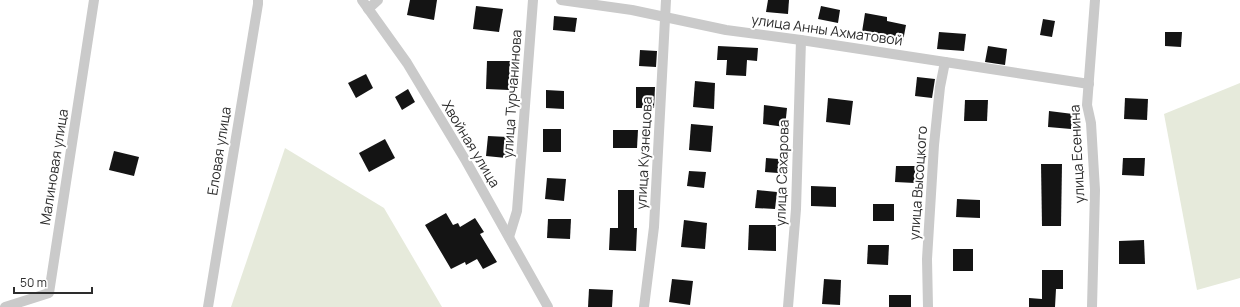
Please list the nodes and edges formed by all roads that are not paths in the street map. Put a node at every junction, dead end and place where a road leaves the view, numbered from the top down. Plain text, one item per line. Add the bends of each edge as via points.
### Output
1 (94, 0) edge
2 (258, 0) edge
3 (362, 0) edge
4 (378, 0) edge
5 (533, 0) edge
6 (561, 0) edge
7 (666, 0) edge
8 (1095, 0) edge
9 (368, 9) junction
10 (665, 17) junction
11 (801, 40) junction
12 (945, 62) junction
13 (1089, 84) junction
14 (509, 237) junction
15 (5, 307) edge
16 (208, 307) edge
17 (548, 307) edge
18 (644, 307) edge
19 (788, 307) edge
20 (928, 307) edge
21 (1092, 307) edge

1 - 15 street, Малиновая улица via 48,293
2 - 16 street, Еловая улица
3 - 9 street, Хвойная улица
4 - 9 street
5 - 14 street, улица Турчанинова via 517,211
6 - 10 street, улица Анны Ахматовой
7 - 10 street, улица Кузнецова
8 - 13 street, улица Есенина
9 - 14 street, Хвойная улица via 407,63
10 - 11 street, улица Анны Ахматовой via 726,30
10 - 18 street, улица Кузнецова via 654,227
11 - 12 street, улица Анны Ахматовой
11 - 19 street, улица Сахарова via 796,209
12 - 13 street, улица Анны Ахматовой
12 - 20 street, улица Высоцкого via 934,145 927,259
13 - 21 street, улица Есенина via 1087,105 1091,123 1095,190
14 - 17 street, Хвойная улица

